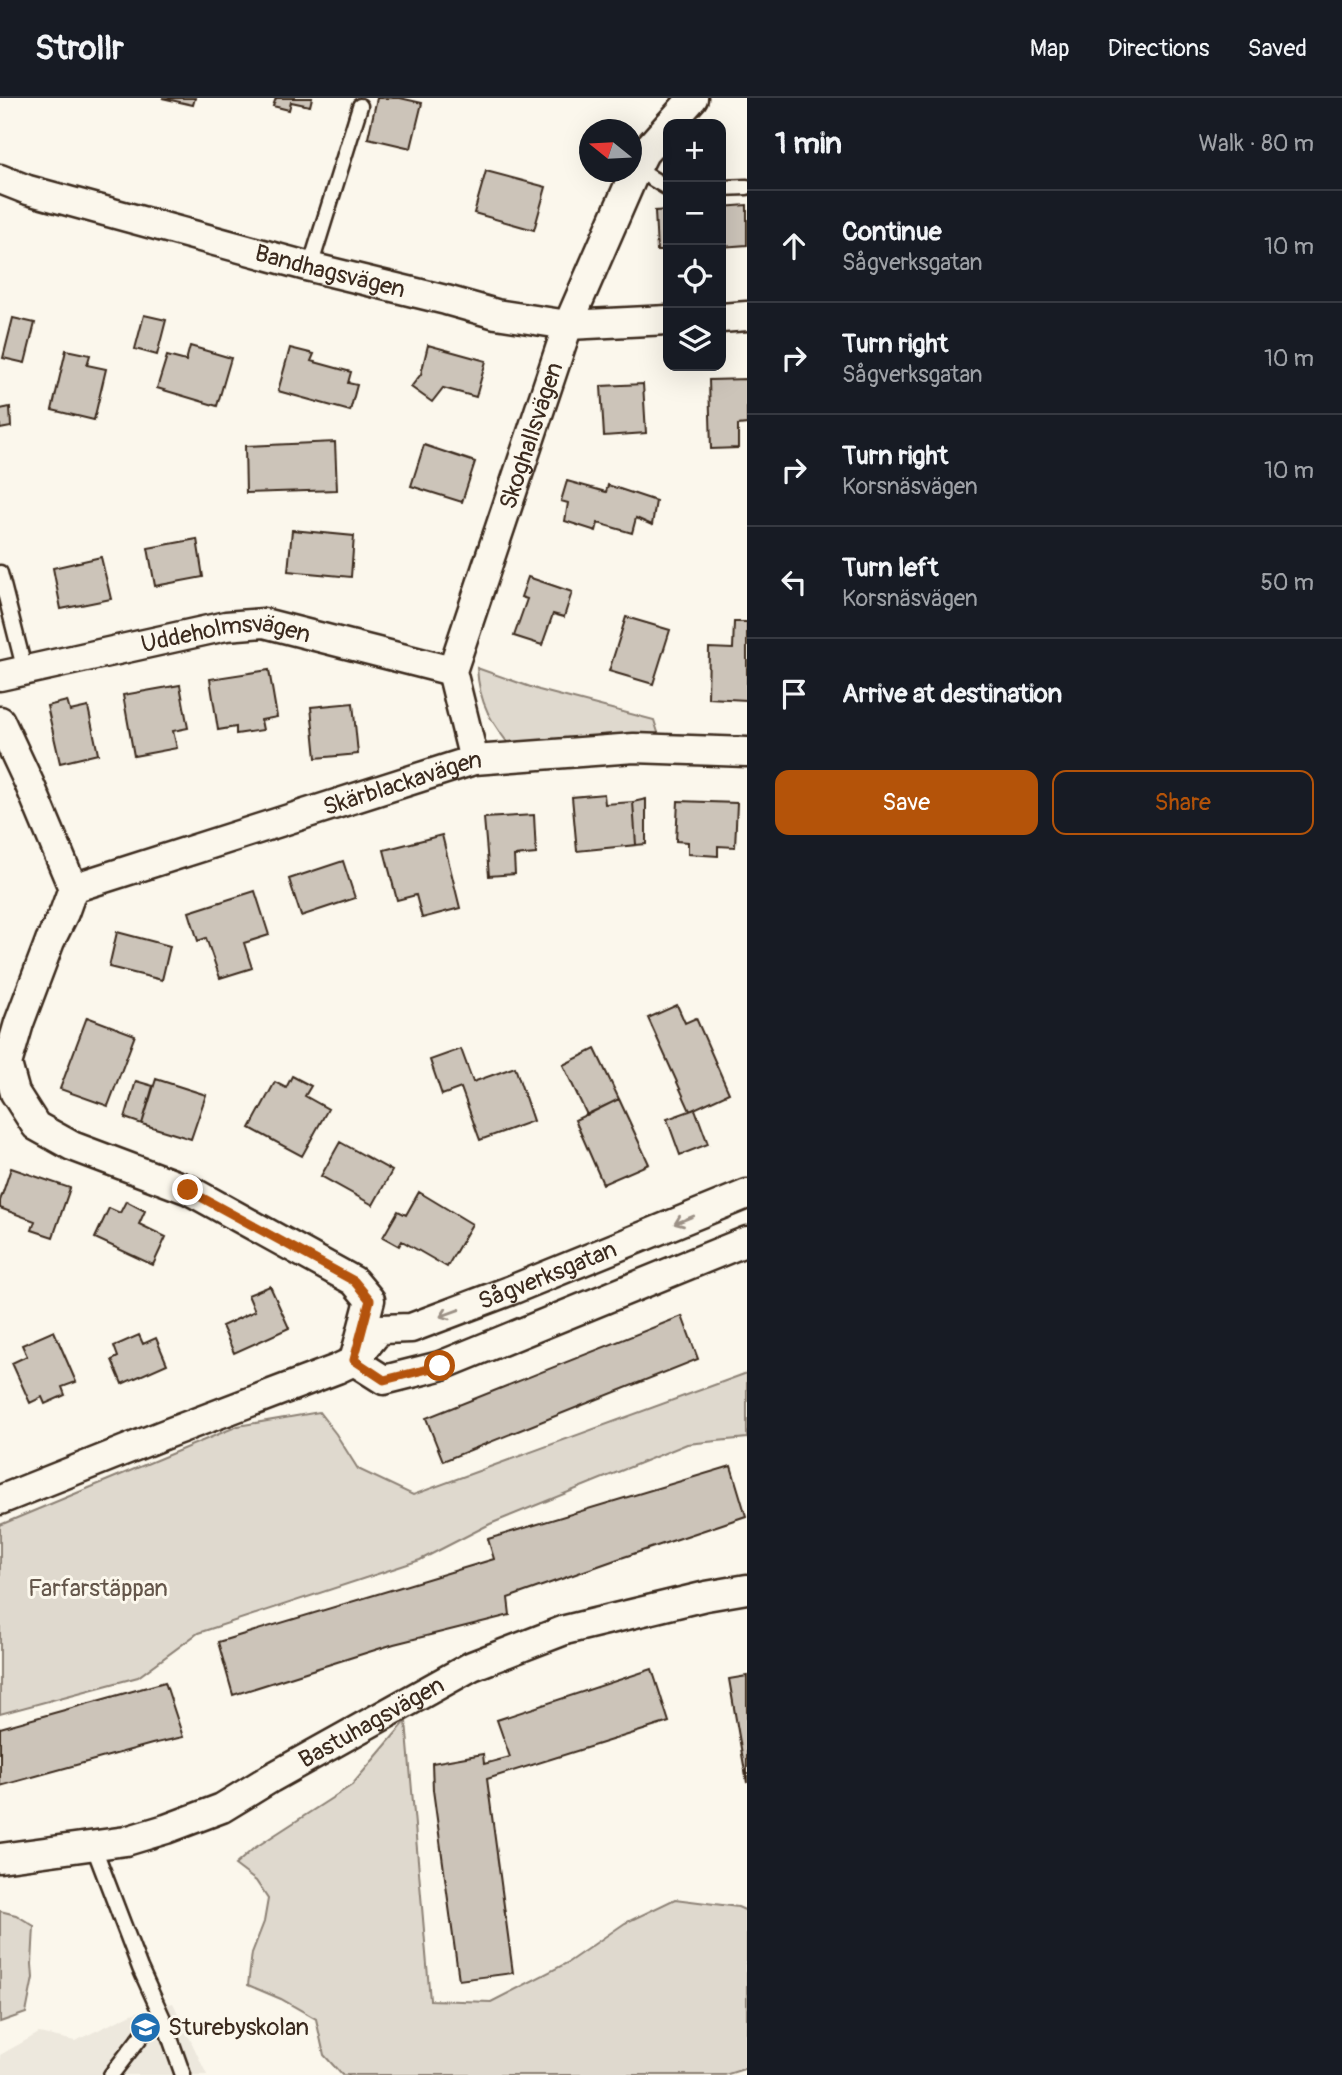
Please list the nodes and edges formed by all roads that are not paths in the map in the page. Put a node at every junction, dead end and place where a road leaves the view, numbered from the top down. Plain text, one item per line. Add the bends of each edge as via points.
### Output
1 (693, 98) edge
2 (360, 106) dead end
3 (674, 119) edge
4 (663, 132) edge
5 (642, 157) edge
6 (642, 173) edge
7 (0, 179) edge
8 (630, 182) edge
9 (663, 185) edge
10 (747, 187) edge
11 (726, 188) edge
12 (310, 267) junction
13 (747, 316) edge
14 (726, 318) edge
15 (663, 320) edge
16 (568, 325) junction
17 (0, 573) edge
18 (452, 671) junction
19 (13, 674) edge
20 (0, 721) edge
21 (747, 752) edge
22 (474, 760) junction
23 (73, 888) junction
24 (747, 1194) edge
25 (747, 1241) edge
26 (354, 1360) junction
27 (0, 1500) edge
28 (747, 1589) edge
29 (93, 1845) junction
30 (0, 1858) edge
31 (159, 2013) junction
32 (111, 2075) edge
33 (183, 2075) edge

1 - 3 street, Skoghallsvägen
2 - 12 lane
4 - 5 street, Skoghallsvägen
6 - 9 lane
7 - 12 street, Bandhagsvägen
8 - 16 street, Skoghallsvägen
10 - 11 lane
12 - 16 street, Bandhagsvägen via 496,314
13 - 14 street
15 - 16 street, Bandhagsvägen
16 - 18 street, Skoghallsvägen
17 - 19 lane
18 - 19 street, Uddeholmsvägen via 264,623 226,626
18 - 22 street
20 - 23 street
21 - 22 street, Skärblackavägen via 634,748
22 - 23 street, Skärblackavägen
23 - 26 street via 7,1063 15,1093 36,1126 72,1146 188,1190 354,1281 370,1300
24 -> 26 street, Sågverksgatan via 436,1319 411,1328 380,1329
25 - 26 street, Sågverksgatan via 440,1366 384,1380
26 - 27 street, Sågverksgatan
28 - 29 street, Bastuhagsvägen via 565,1630 472,1665 222,1808 126,1841
29 - 30 street, Bastuhagsvägen
29 - 31 lane
31 - 32 lane
31 - 33 lane

